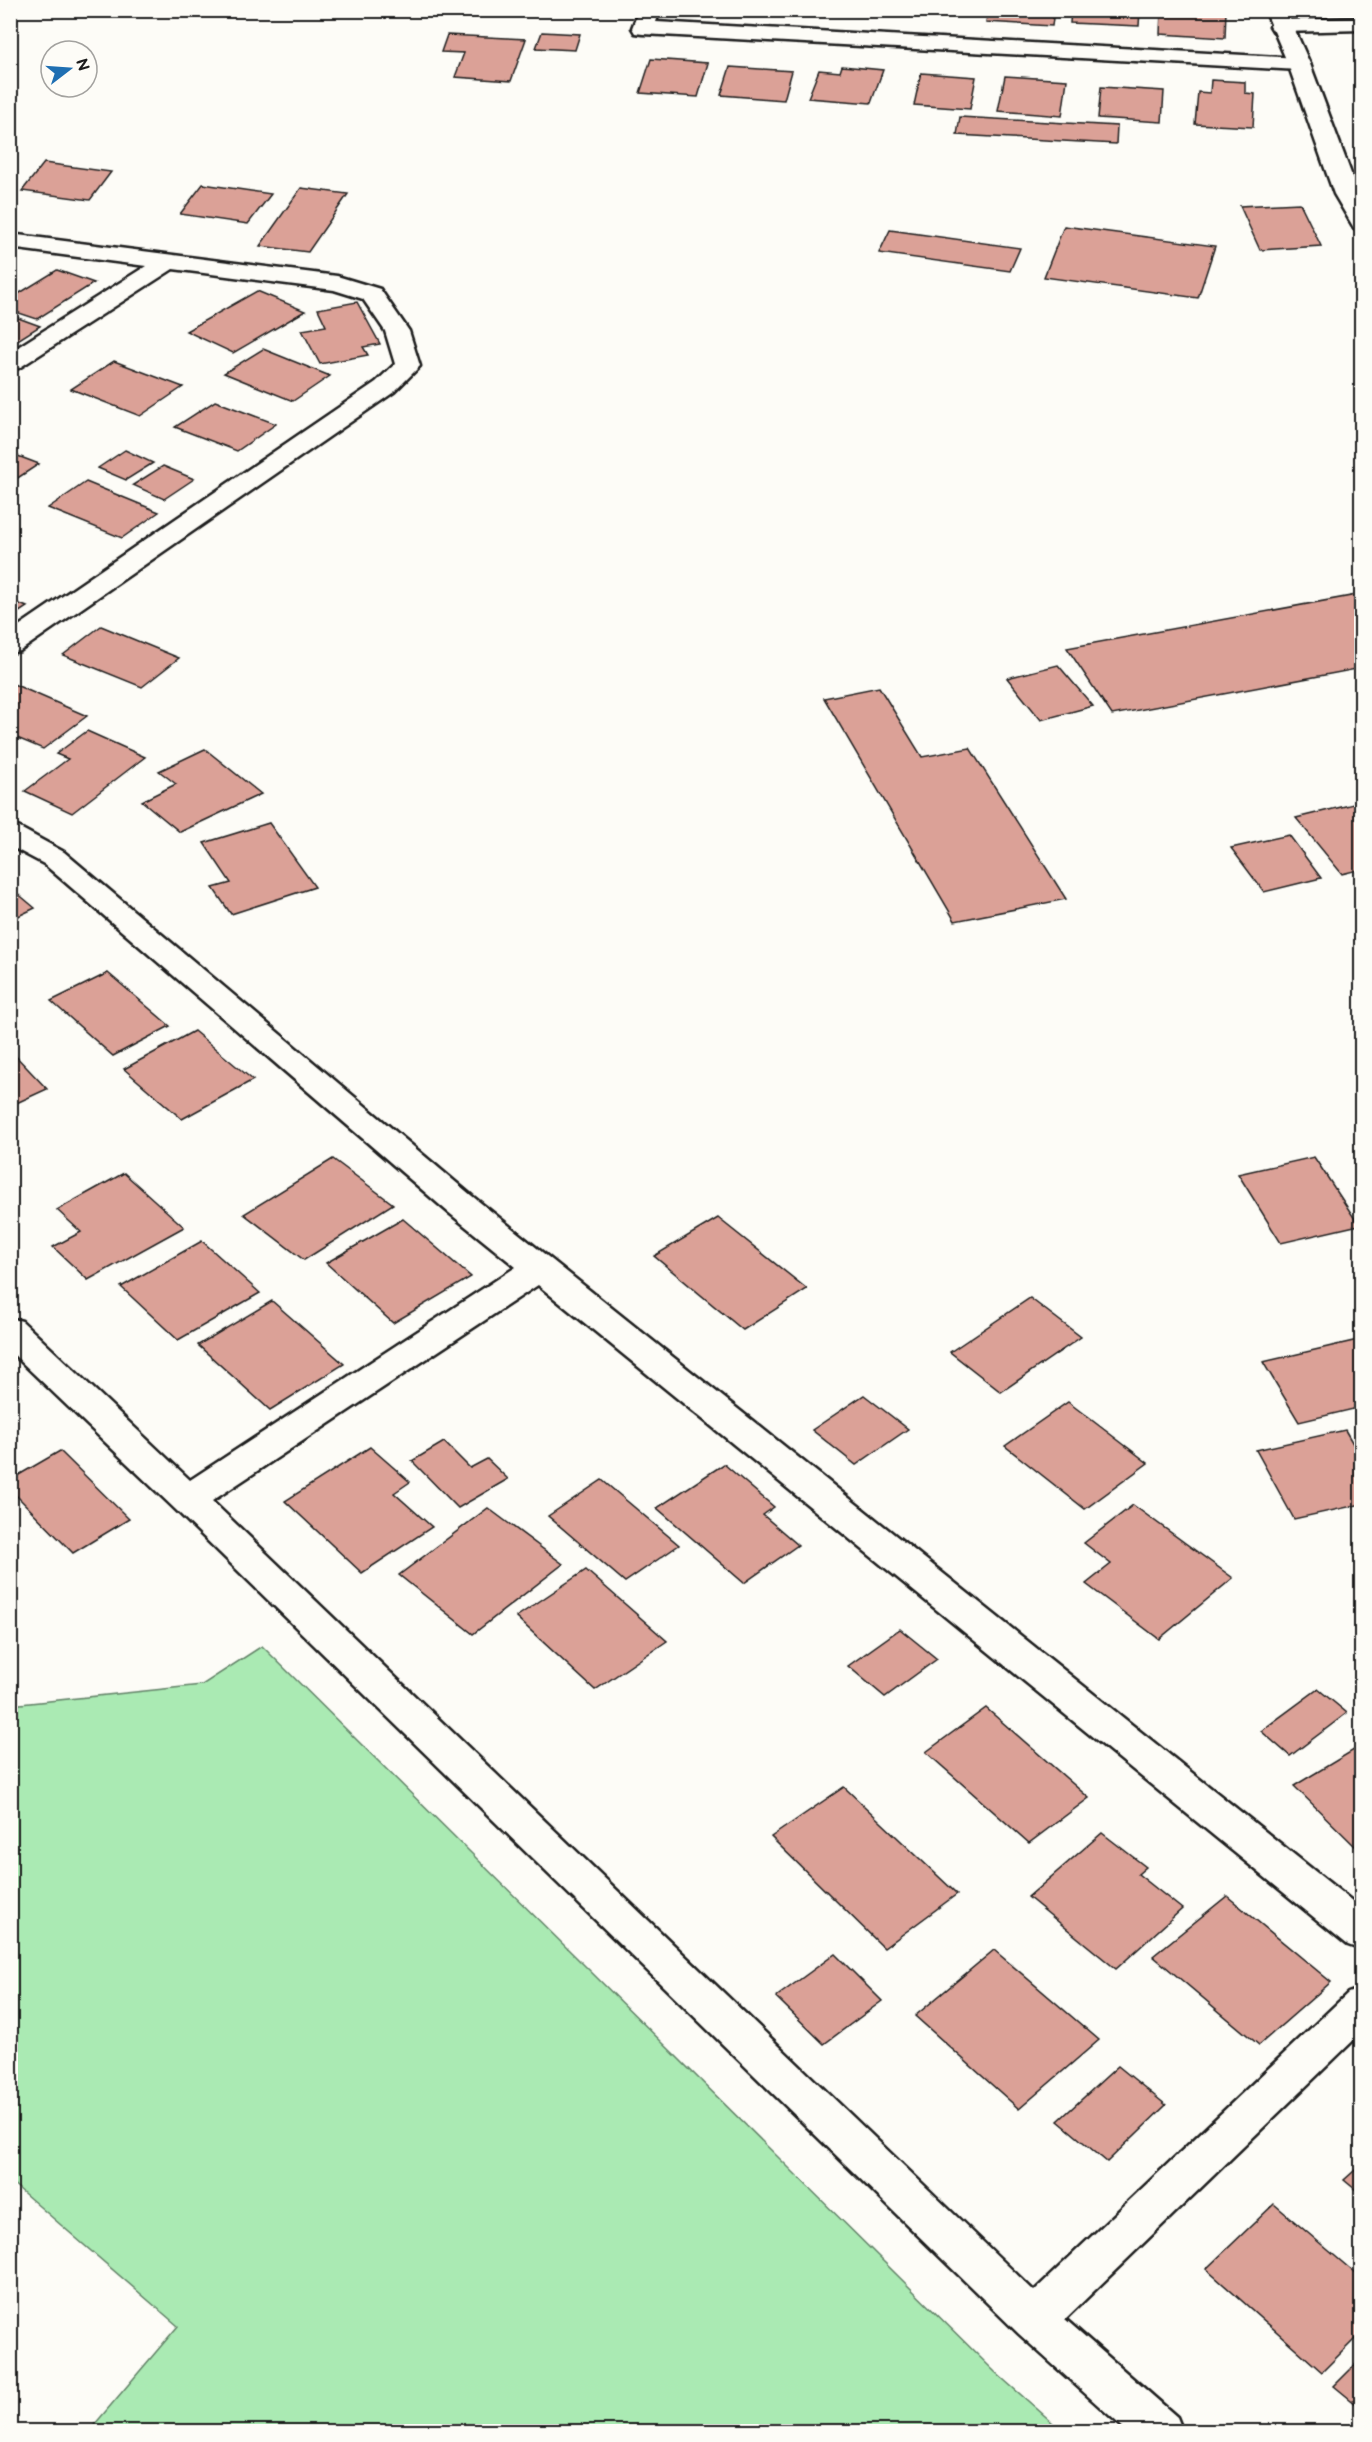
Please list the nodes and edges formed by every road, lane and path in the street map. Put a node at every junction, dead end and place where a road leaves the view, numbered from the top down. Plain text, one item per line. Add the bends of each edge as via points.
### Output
1 (650, 10) edge
2 (1278, 18) edge
3 (1362, 24) edge
4 (1299, 64) junction
5 (1362, 223) edge
6 (10, 241) edge
7 (171, 260) junction
8 (10, 363) edge
9 (10, 645) edge
10 (10, 834) edge
11 (540, 1267) junction
12 (10, 1330) edge
13 (188, 1499) junction
14 (1362, 1933) edge
15 (1362, 2006) edge
16 (1034, 2320) junction
17 (1161, 2432) edge

1 - 4 street via 643,28
2 - 3 street
2 - 4 street
4 - 5 street via 1345,194
6 - 7 street
7 - 8 street
7 - 9 street via 337,283 372,294 397,331 408,366 385,387
10 - 11 street via 54,858 460,1204
11 - 13 street
11 - 14 street
12 - 13 street
13 - 16 street
15 - 16 street
16 - 17 street

